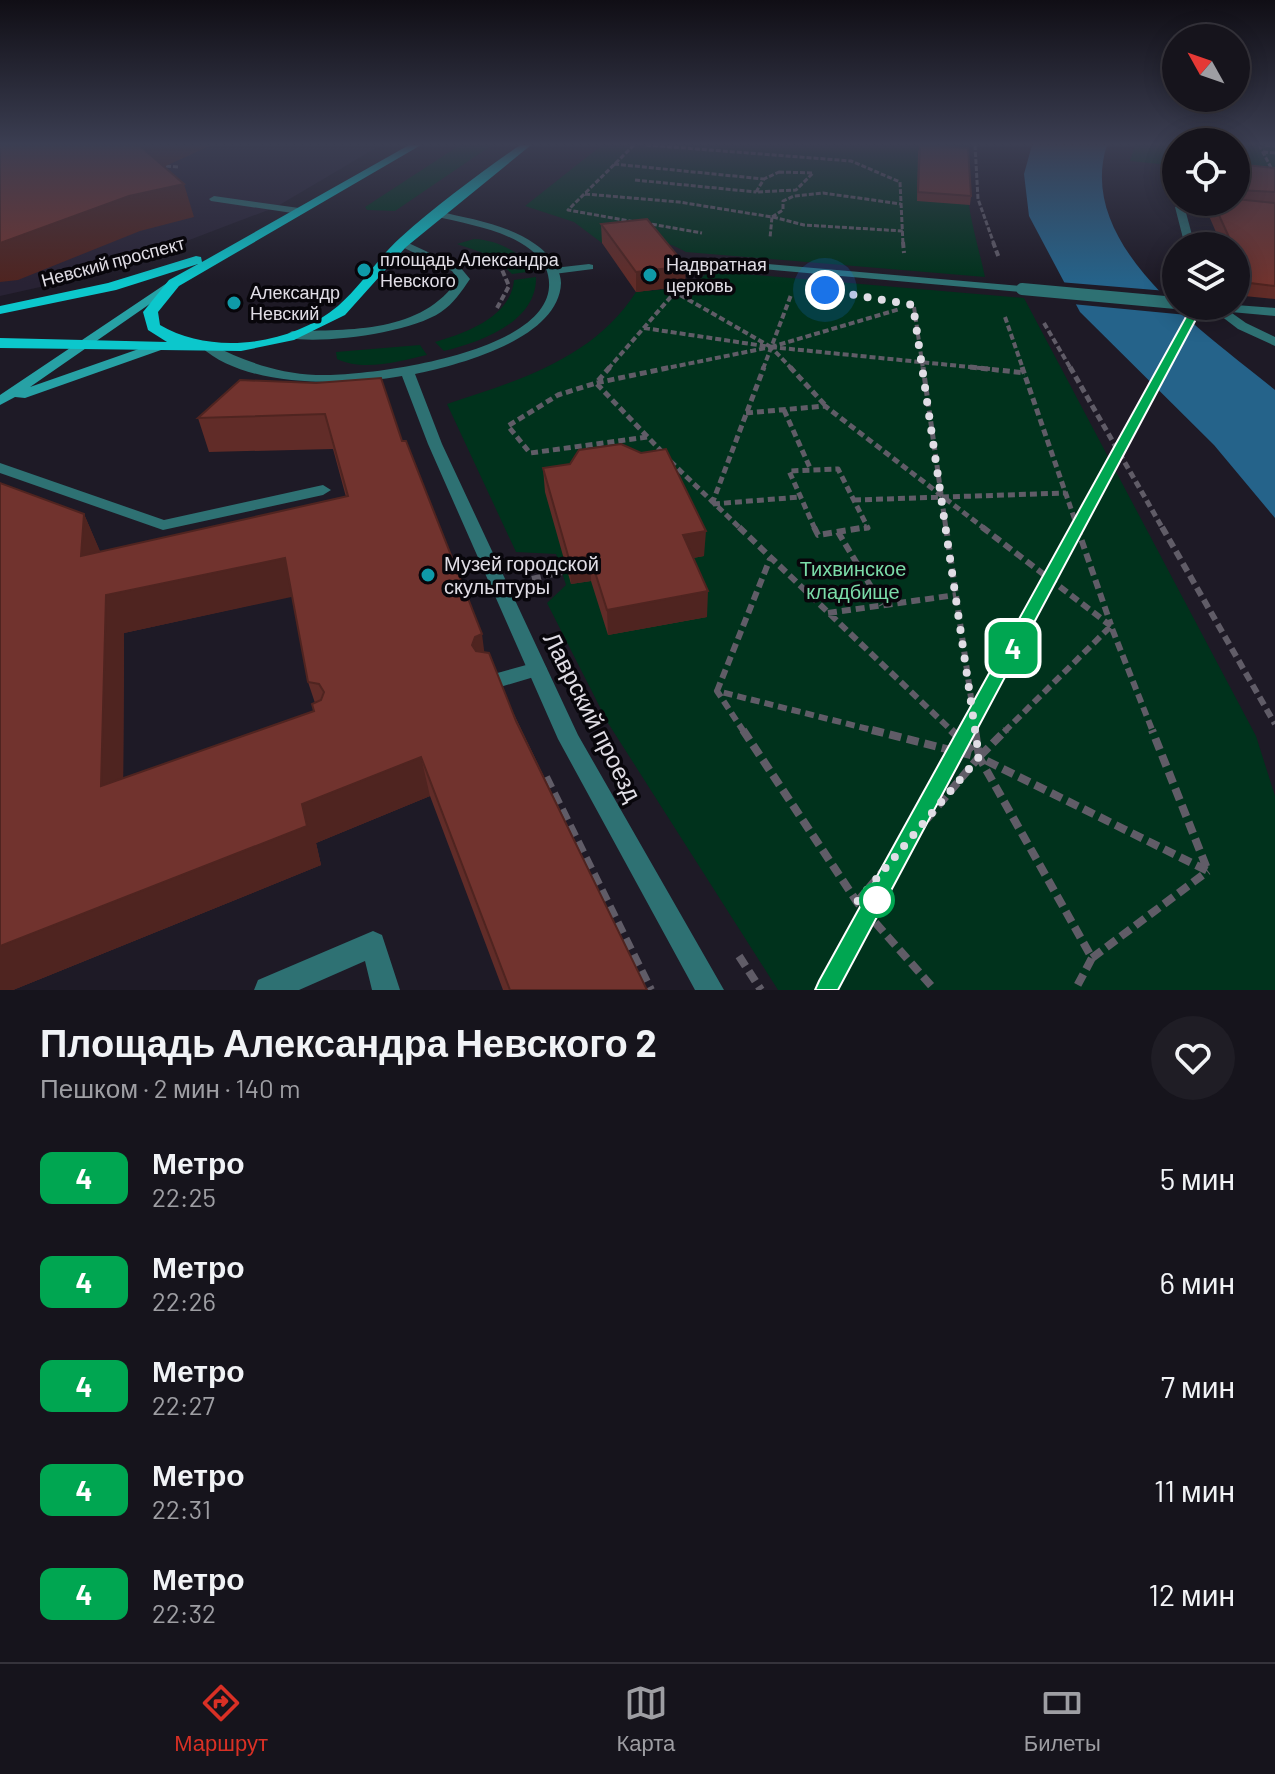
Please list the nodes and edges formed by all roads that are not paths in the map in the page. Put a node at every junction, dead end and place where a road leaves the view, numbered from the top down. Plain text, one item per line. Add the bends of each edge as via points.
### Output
1 (334, 191) edge
2 (466, 191) edge
3 (214, 199) dead end
4 (299, 211) junction
5 (437, 214) junction
6 (402, 243) junction
7 (234, 247) junction
8 (711, 262) dead end
9 (589, 267) dead end
10 (554, 271) junction
11 (174, 283) junction
12 (1162, 302) edge
13 (0, 310) edge
14 (1250, 310) edge
15 (1275, 312) edge
16 (1231, 320) edge
17 (292, 335) junction
18 (1275, 342) edge
19 (0, 343) edge
20 (81, 346) junction
21 (157, 347) junction
22 (207, 347) junction
23 (407, 372) junction
24 (0, 402) edge
25 (0, 468) edge
26 (323, 490) dead end
27 (537, 669) junction
28 (490, 682) edge
29 (268, 990) edge
30 (386, 990) edge
31 (710, 990) edge

1 - 4 main road
2 - 5 main road
3 - 4 street
4 - 7 main road
5 - 6 main road
5 - 10 street via 522,241 543,255
6 - 17 main road via 339,313
6 - 17 street via 456,269 464,279 459,291 441,306 381,329
7 - 11 main road
7 - 13 main road, Невский проспект via 111,287
8 - 12 street, bridge
9 - 10 street
10 - 23 street via 554,298 532,323 467,357
11 - 20 street
11 - 22 main road via 154,303 149,320 161,334
14 - 15 street
16 - 18 street
17 - 22 main road
19 - 20 main road
20 - 21 main road
20 - 24 street
21 - 22 main road
21 - 24 street
22 - 23 street via 245,367 276,375 359,378
23 - 27 street, Лаврский проезд
25 - 26 street via 163,525
27 - 28 street
27 - 31 street, Лаврский проезд via 569,739
29 - 30 street via 373,944

